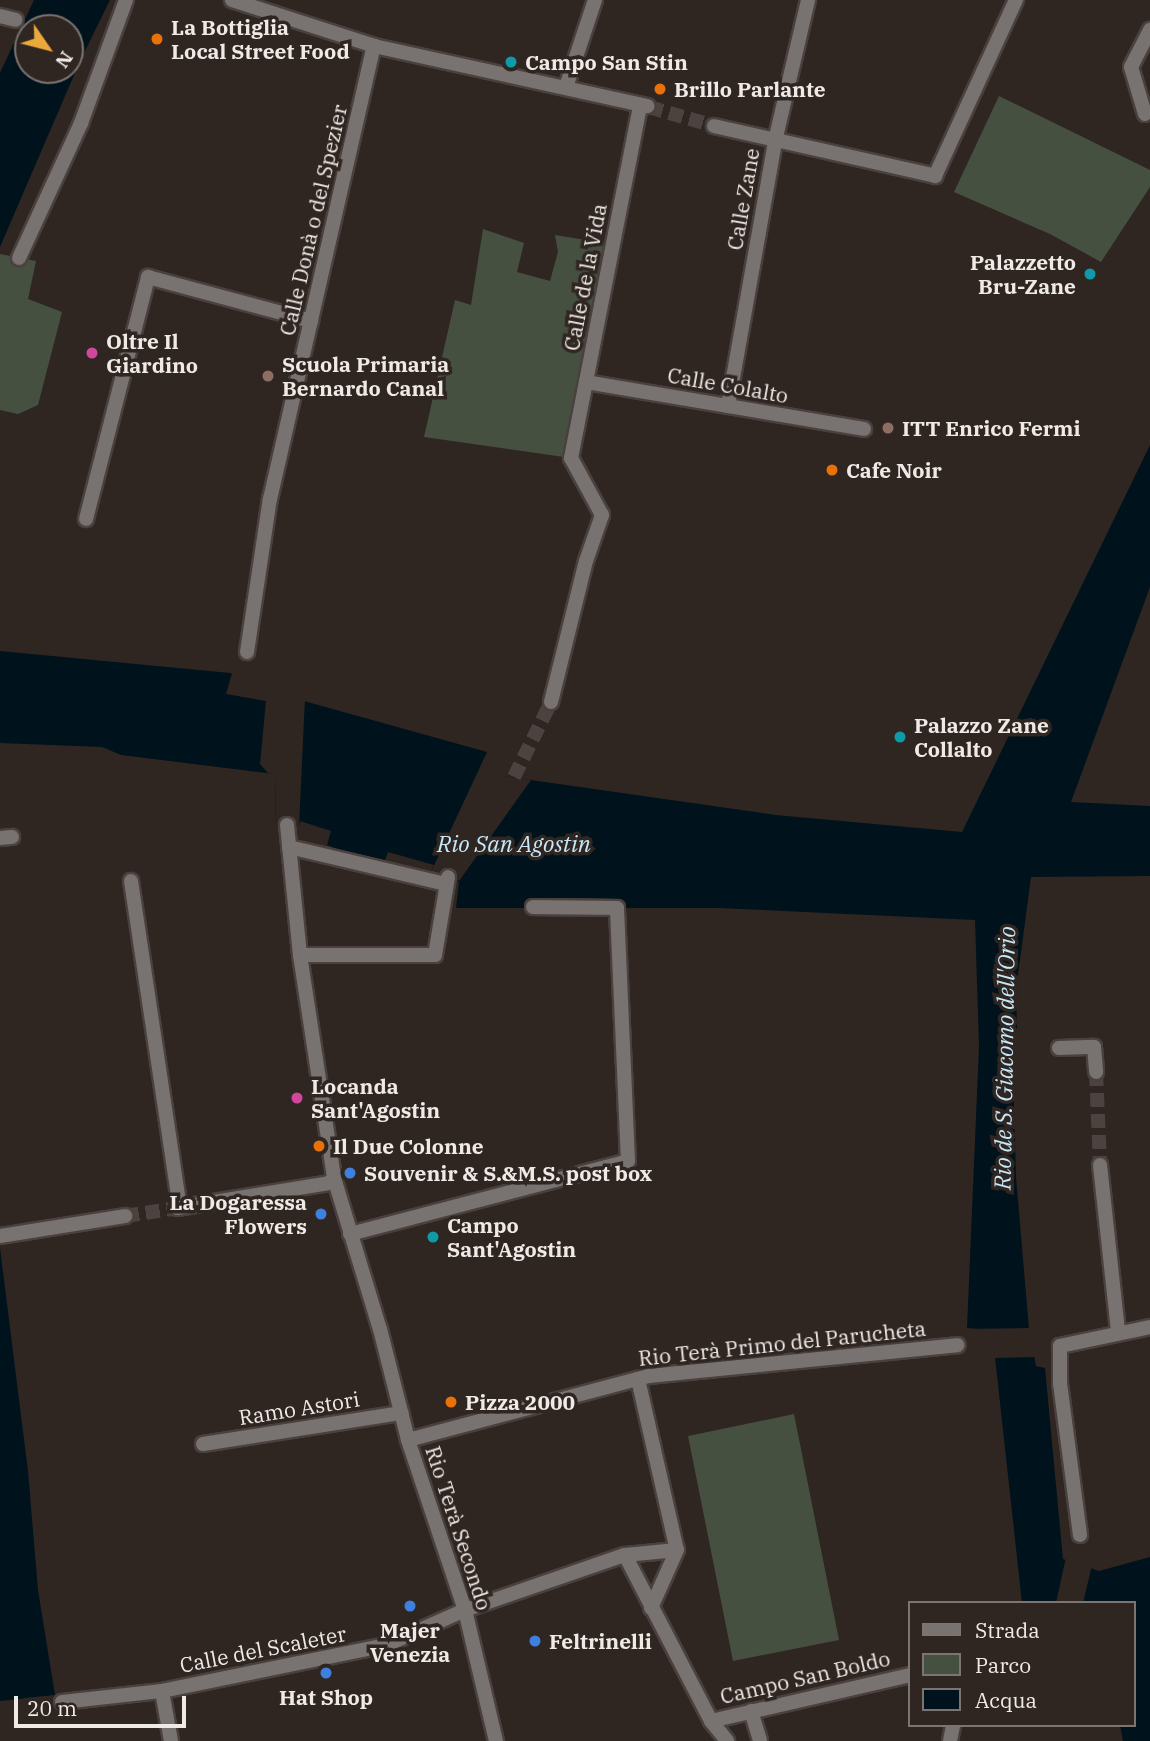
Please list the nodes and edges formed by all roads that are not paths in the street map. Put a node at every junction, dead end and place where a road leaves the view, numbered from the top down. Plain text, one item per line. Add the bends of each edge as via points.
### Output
1 (126, 0) edge
2 (232, 0) edge
3 (595, 0) edge
4 (808, 0) edge
5 (1016, 0) edge
6 (1150, 30) edge
7 (374, 46) junction
8 (566, 87) junction
9 (1145, 114) dead end
10 (714, 126) tunnel mouth
11 (775, 141) junction
12 (19, 258) dead end
13 (311, 321) junction
14 (586, 382) junction
15 (728, 406) junction
16 (864, 429) dead end
17 (86, 519) dead end
18 (247, 652) dead end
19 (551, 702) tunnel mouth
20 (287, 825) dead end
21 (289, 847) junction
22 (131, 881) dead end
23 (533, 907) dead end
24 (300, 955) junction
25 (1059, 1048) dead end
26 (1096, 1072) tunnel mouth
27 (1100, 1165) tunnel mouth
28 (334, 1178) junction
29 (125, 1216) tunnel mouth
30 (350, 1234) junction
31 (0, 1236) edge
32 (1150, 1327) edge
33 (1118, 1332) junction
34 (957, 1345) dead end
35 (638, 1380) junction
36 (401, 1413) junction
37 (408, 1440) junction
38 (204, 1444) dead end
39 (1080, 1535) dead end
40 (677, 1550) junction
41 (623, 1556) junction
42 (652, 1608) junction
43 (464, 1610) junction
44 (908, 1675) edge
45 (162, 1691) junction
46 (62, 1702) dead end
47 (751, 1711) junction
48 (711, 1721) junction
49 (171, 1741) edge
50 (496, 1741) edge
51 (727, 1741) edge
52 (760, 1741) edge

1 - 12 street via 81,122
2 - 7 street
3 - 8 street
4 - 11 street, Calle Zane
5 - 11 street via 935,176
6 - 9 street via 1131,67
7 - 8 street
7 - 13 street, Calle Donà o del Spezier
8 - 14 street, Calle de la Vida via 639,104
10 - 11 street
11 - 15 street, Calle Zane
13 - 17 street via 148,277
13 - 18 street, Calle Donà o del Spezier via 270,499
14 - 15 street, Calle Colalto
14 - 19 street, Calle de la Vida via 571,458 601,515
15 - 16 street, Calle Colalto
20 - 21 street
21 - 24 street
21 - 24 street via 447,880 435,956
22 - 28 street via 178,1207 329,1183
23 - 30 street via 617,908 628,1161
24 - 28 street
25 - 26 street via 1094,1047
27 - 33 street
28 - 30 street
29 - 31 street
30 - 36 street, Rio Terà Secondo
32 - 33 street
33 - 39 street via 1060,1346 1060,1384
34 - 35 street, Rio Terà Primo del Parucheta
35 - 37 street, Rio Terà Primo del Parucheta
35 - 40 street
36 - 37 street, Rio Terà Secondo
36 - 38 street, Ramo Astori
37 - 43 street, Rio Terà Secondo
40 - 41 street, Calle del Scaleter
40 - 42 street
41 - 42 street, Campo San Boldo
41 - 43 street, Calle del Scaleter
42 - 48 street, Campo San Boldo
43 - 45 street, Calle del Scaleter via 386,1645
43 - 50 street, Rio Terà Secondo
44 - 47 street, Campo San Boldo
45 - 46 street, Calle del Scaleter
45 - 49 street
47 - 48 street, Campo San Boldo
47 - 52 street
48 - 51 street

